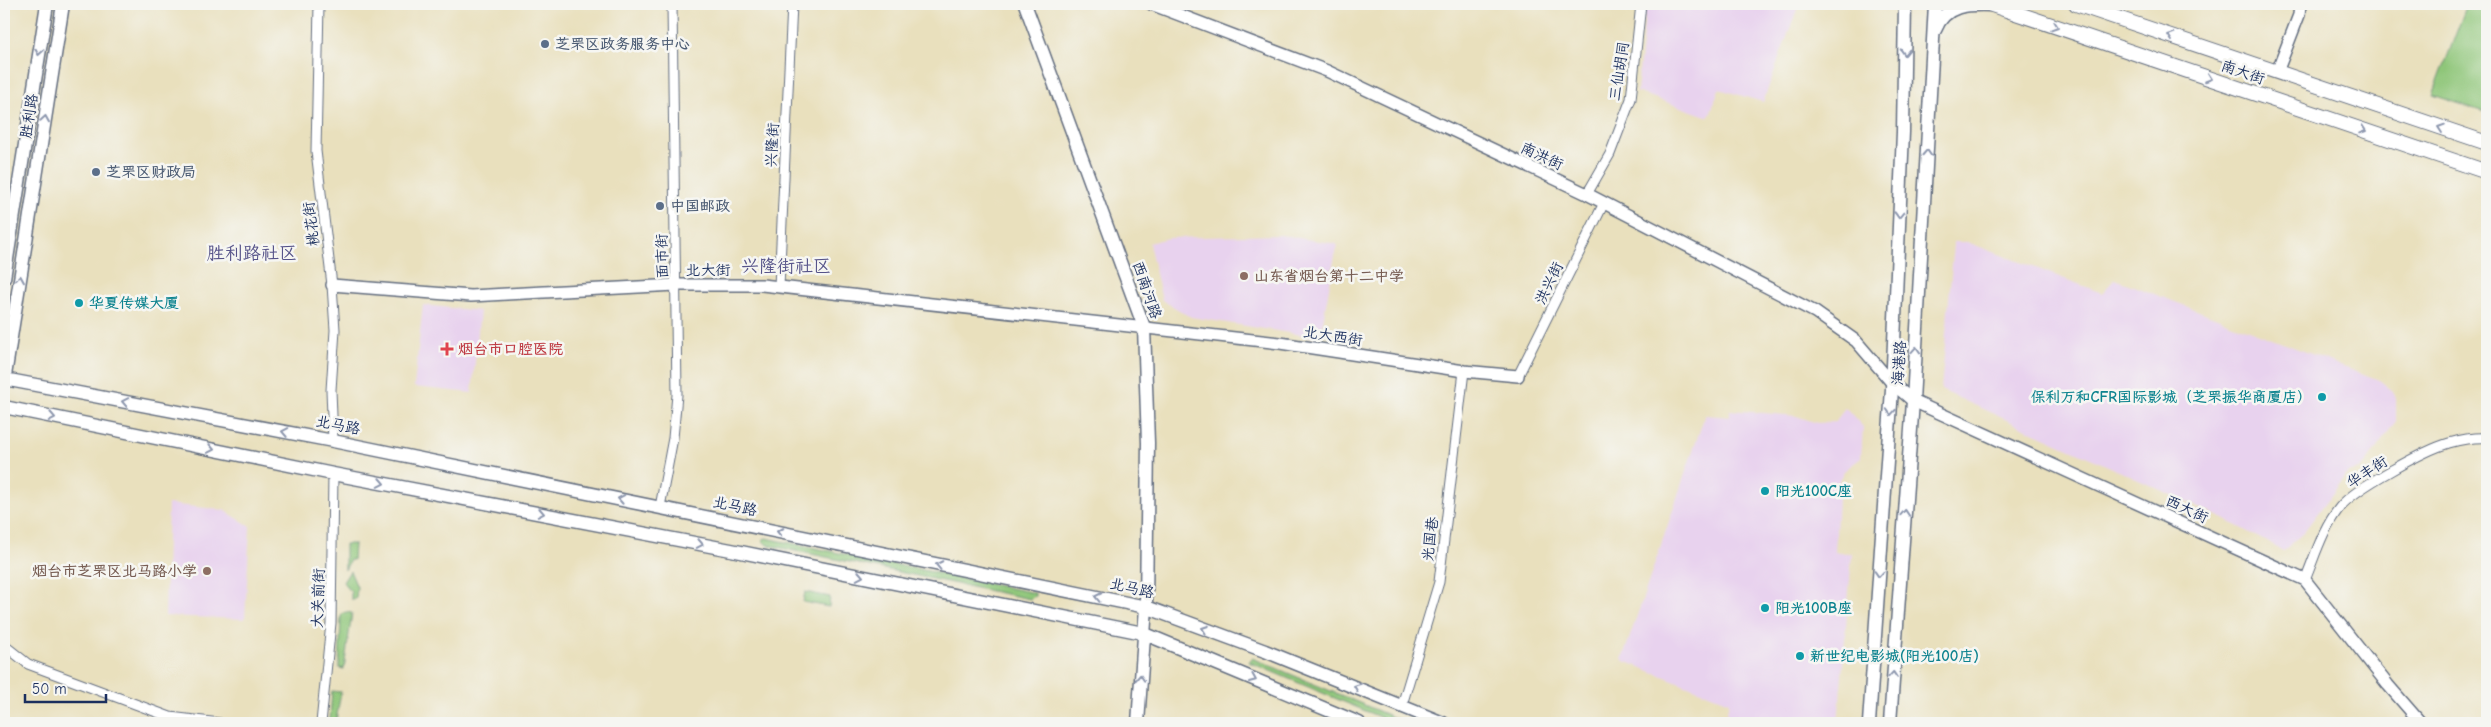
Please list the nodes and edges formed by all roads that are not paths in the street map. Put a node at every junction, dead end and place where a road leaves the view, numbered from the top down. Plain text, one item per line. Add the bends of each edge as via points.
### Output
1 (47, 4) edge
2 (63, 4) edge
3 (319, 4) edge
4 (672, 4) edge
5 (792, 4) edge
6 (1025, 4) edge
7 (1151, 4) edge
8 (1641, 4) edge
9 (1905, 4) edge
10 (1935, 4) edge
11 (1991, 4) edge
12 (2076, 4) edge
13 (2300, 4) edge
14 (1933, 35) junction
15 (2277, 72) junction
16 (2487, 143) edge
17 (2487, 172) edge
18 (1587, 194) junction
19 (1604, 203) junction
20 (4, 278) edge
21 (332, 285) junction
22 (676, 285) junction
23 (779, 287) junction
24 (1144, 327) junction
25 (1464, 372) junction
26 (1518, 376) joint
27 (4, 380) edge
28 (1892, 383) junction
29 (1913, 400) junction
30 (4, 408) edge
31 (2487, 438) edge
32 (333, 441) junction
33 (333, 474) junction
34 (660, 507) junction
35 (2305, 580) junction
36 (1146, 607) junction
37 (1143, 634) junction
38 (4, 645) edge
39 (1402, 705) junction
40 (220, 723) edge
41 (322, 723) edge
42 (1138, 723) edge
43 (1359, 723) edge
44 (1443, 723) edge
45 (1869, 723) edge
46 (1890, 723) edge
47 (2422, 723) edge

1 -> 20 main road, 胜利路
27 -> 2 main road, 胜利路
3 - 21 street, 桃花街 via 316,151
4 - 22 street, 面市街
5 - 23 street, 兴隆街
6 - 24 main road, 西南河路
7 - 18 street, 南洪街 via 1321,68
8 - 18 street, 三仙胡同 via 1631,99 1610,154
9 -> 28 main road, 海港路
10 - 14 main road, 海港路
11 - 14 main road via 1963,5 1948,11 1941,17
11 -> 17 main road, 南大街
15 -> 12 main road, 南大街
13 - 15 street via 2299,15
29 -> 14 main road, 海港路
16 -> 15 main road, 南大街
18 - 19 street, 南洪街
19 - 26 street, 洪兴街
19 - 28 street, 南洪街 via 1815,312 1856,341
21 - 22 street, 北大街 via 471,296
21 - 32 street, 桃花街
22 - 23 street, 北大街
22 - 34 street, 面市街 via 677,395
23 - 24 street, 北大街
24 - 25 street, 北大西街 via 1280,343
24 - 36 main road, 西南河路 via 1148,443
25 - 26 street, 北大西街
25 - 39 street, 光国巷 via 1439,582
32 -> 27 main road, 北马路
28 - 29 street, 西大街
28 -> 45 main road, 海港路
29 - 35 street, 西大街
46 -> 29 main road, 海港路
30 -> 33 main road
31 - 35 street, 华丰街 via 2449,443 2423,454 2372,482 2340,506 2322,538
34 -> 32 main road, 北马路
33 -> 37 main road via 731,550
33 - 41 street, 大关前街 via 332,623
36 -> 34 main road, 北马路
35 - 47 street, 西大街
36 - 37 main road, 西南河路
39 -> 36 main road, 北马路
42 -> 37 main road, 西南河路
37 -> 43 main road
38 - 40 street via 28,664 170,717
39 - 44 main road, 北马路

